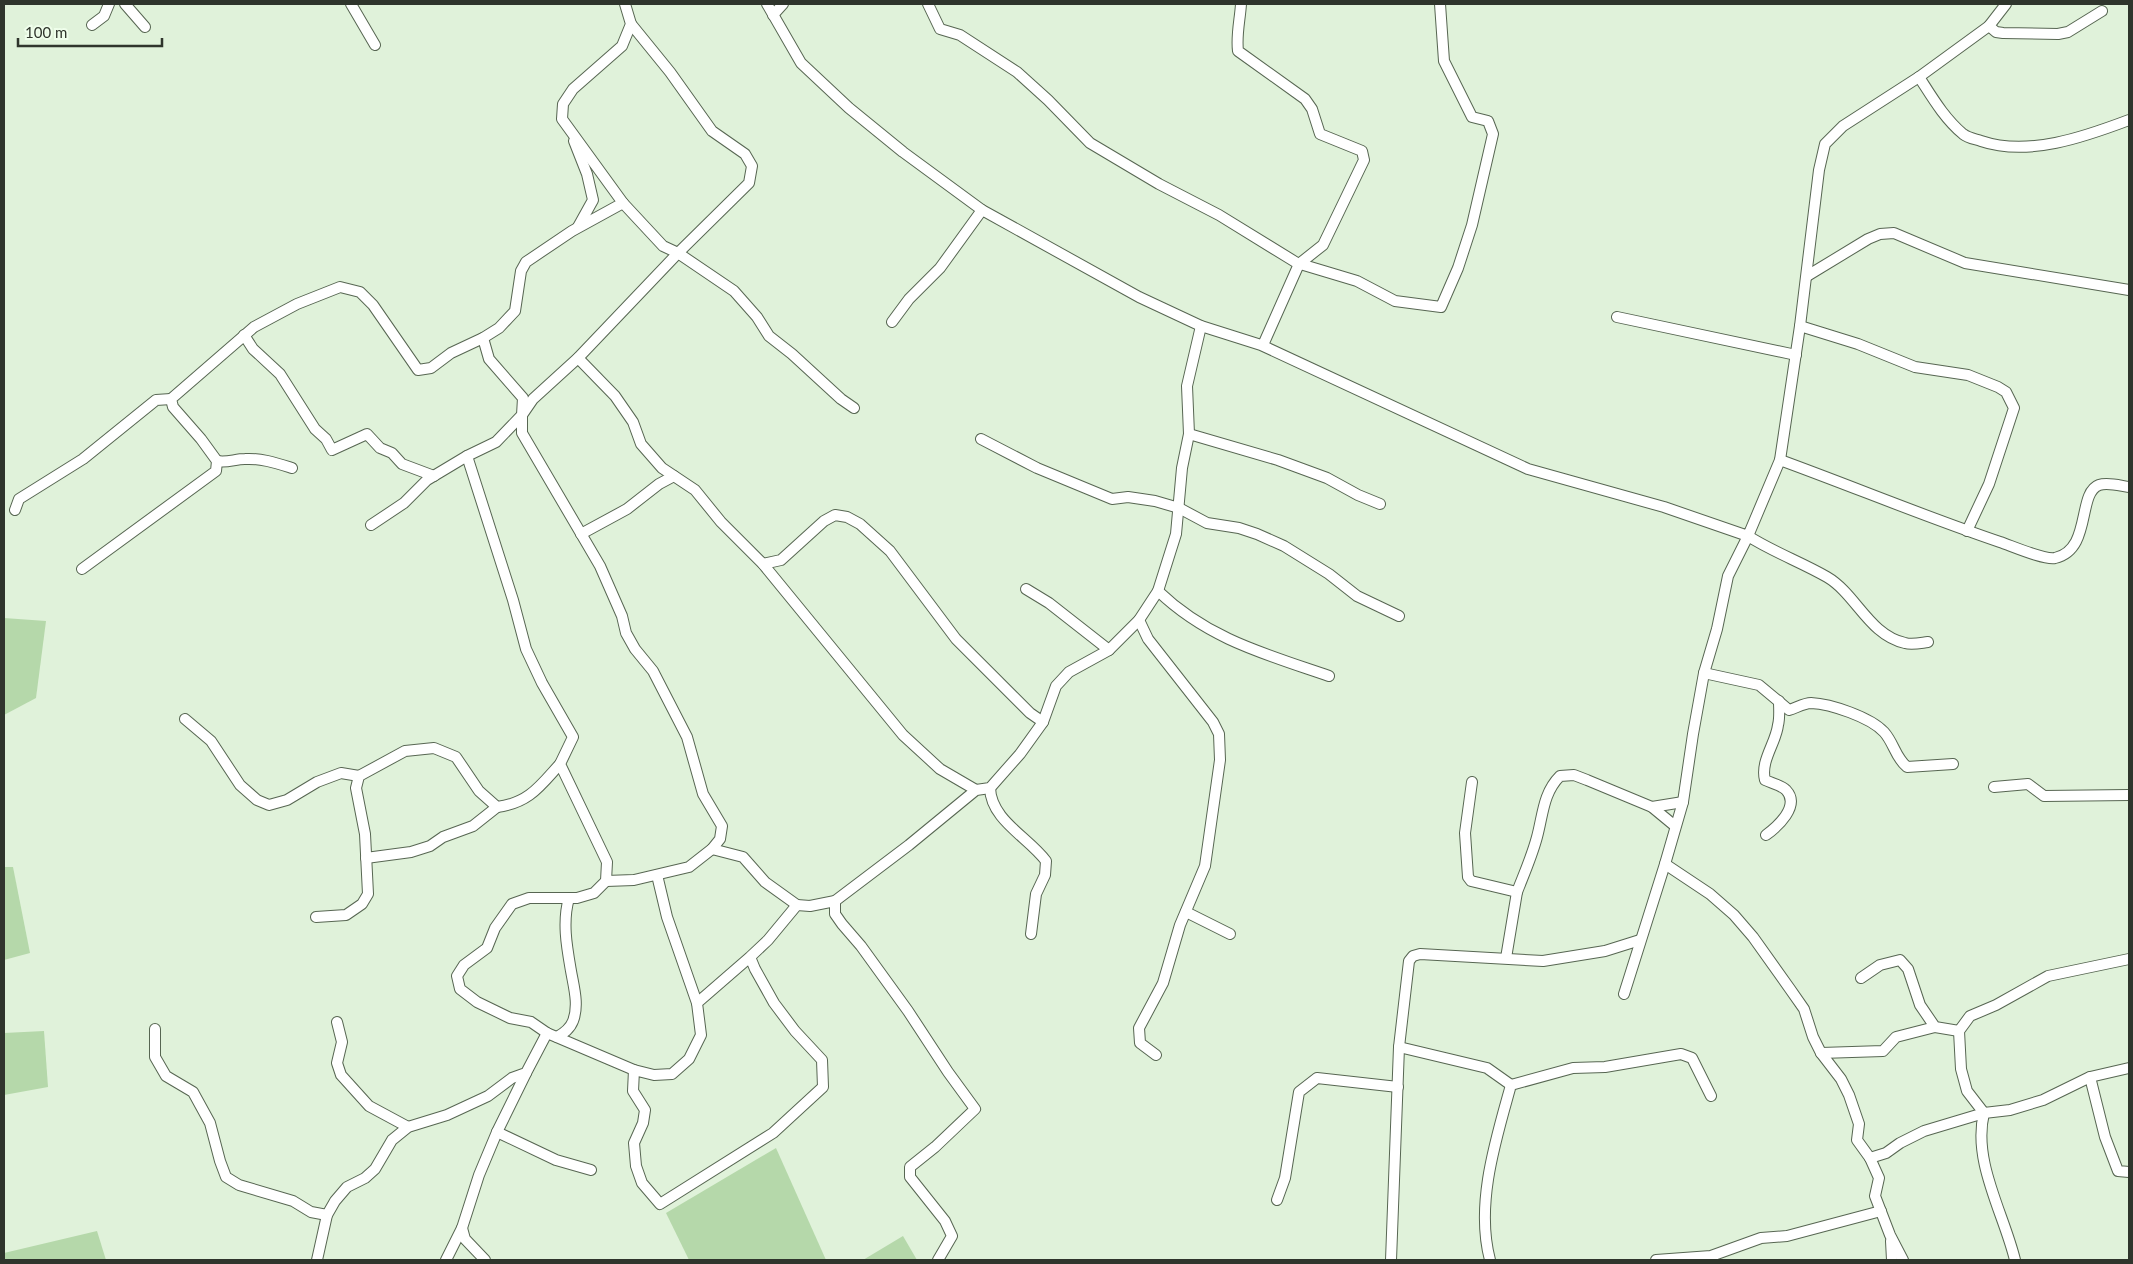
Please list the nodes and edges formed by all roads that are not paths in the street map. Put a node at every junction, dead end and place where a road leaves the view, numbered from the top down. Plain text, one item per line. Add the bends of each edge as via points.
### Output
1 (109, 4) edge
2 (125, 4) edge
3 (351, 4) edge
4 (625, 4) edge
5 (767, 4) edge
6 (783, 4) edge
7 (928, 4) edge
8 (1241, 4) edge
9 (1440, 4) edge
10 (2006, 4) edge
11 (2102, 11) dead end
12 (773, 15) junction
13 (631, 24) junction
14 (92, 25) dead end
15 (1990, 26) junction
16 (145, 27) dead end
17 (375, 45) dead end
18 (1919, 77) junction
19 (2129, 120) edge
20 (571, 133) junction
21 (623, 202) junction
22 (982, 210) junction
23 (578, 228) junction
24 (678, 253) junction
25 (1299, 264) junction
26 (1807, 276) junction
27 (2129, 290) edge
28 (1617, 316) dead end
29 (892, 322) dead end
30 (1201, 326) junction
31 (1800, 326) junction
32 (244, 336) junction
33 (483, 338) junction
34 (1263, 346) junction
35 (1796, 355) junction
36 (578, 358) junction
37 (171, 399) junction
38 (854, 408) dead end
39 (522, 415) junction
40 (1189, 434) junction
41 (982, 439) dead end
42 (467, 456) junction
43 (1780, 460) junction
44 (217, 461) junction
45 (292, 468) dead end
46 (434, 476) junction
47 (674, 476) junction
48 (2129, 487) edge
49 (1380, 504) dead end
50 (1179, 508) junction
51 (15, 510) dead end
52 (371, 525) dead end
53 (1967, 531) junction
54 (581, 534) junction
55 (1748, 536) junction
56 (762, 564) junction
57 (82, 569) dead end
58 (1026, 590) dead end
59 (1158, 591) junction
60 (1399, 616) dead end
61 (1139, 620) junction
62 (1928, 642) dead end
63 (1110, 650) junction
64 (1704, 673) junction
65 (1329, 676) dead end
66 (1779, 701) junction
67 (185, 719) dead end
68 (1043, 722) junction
69 (560, 764) junction
70 (1953, 764) dead end
71 (359, 776) junction
72 (1472, 782) dead end
73 (1994, 786) dead end
74 (990, 788) junction
75 (976, 790) junction
76 (2129, 795) edge
77 (1683, 802) junction
78 (497, 807) junction
79 (1652, 807) junction
80 (1675, 826) junction
81 (1766, 835) dead end
82 (712, 849) junction
83 (366, 858) junction
84 (1666, 864) junction
85 (657, 875) junction
86 (606, 881) junction
87 (1517, 892) junction
88 (569, 898) junction
89 (835, 901) junction
90 (797, 905) junction
91 (1186, 912) junction
92 (316, 917) dead end
93 (1032, 934) dead end
94 (1230, 934) dead end
95 (1640, 940) junction
96 (750, 957) junction
97 (1506, 958) junction
98 (2129, 959) edge
99 (1862, 978) dead end
100 (1624, 994) dead end
101 (697, 1003) junction
102 (337, 1022) dead end
103 (1934, 1027) junction
104 (155, 1029) dead end
105 (1959, 1032) junction
106 (552, 1035) junction
107 (1399, 1047) junction
108 (1822, 1053) junction
109 (1156, 1055) dead end
110 (2129, 1068) edge
111 (634, 1070) junction
112 (526, 1073) junction
113 (2090, 1077) junction
114 (1511, 1085) junction
115 (1398, 1087) junction
116 (1711, 1096) dead end
117 (1984, 1113) junction
118 (408, 1127) junction
119 (497, 1132) junction
120 (1870, 1158) junction
121 (591, 1170) dead end
122 (2129, 1172) edge
123 (1278, 1200) dead end
124 (1882, 1211) junction
125 (327, 1215) junction
126 (462, 1228) junction
127 (1890, 1235) junction
128 (317, 1260) edge
129 (446, 1260) edge
130 (485, 1260) edge
131 (938, 1260) edge
132 (1391, 1260) edge
133 (1490, 1260) edge
134 (1656, 1260) edge
135 (1892, 1260) edge
136 (1903, 1260) edge
137 (2014, 1260) edge

1 - 14 street via 104,16
2 - 16 street
3 - 17 street
4 - 13 street
5 - 12 street
6 - 12 street
7 - 25 street via 940,29 960,35 1017,72 1090,143
8 - 25 street via 1236,36 1238,51 1305,100 1312,109 1320,134 1362,151 1364,160 1323,245
9 - 25 street via 1444,61 1472,117 1488,121 1493,134 1472,225 1441,307 1395,301 1357,281
10 - 15 street
11 - 15 street via 2068,32 2058,34 2003,34
12 - 22 street via 801,63 849,108
13 - 20 street via 622,46 573,89 563,104 562,119
13 - 24 street via 712,131 745,154 752,166 748,182
15 - 18 street
18 - 19 street via 1944,116 1965,135 1990,144 2015,147 2051,143 2098,132
18 - 26 street via 1843,126 1825,144
20 - 21 street
20 - 23 street via 593,200
21 - 23 street
21 - 24 street via 663,246
22 - 29 street via 940,268 914,293
22 - 30 street via 1139,297
23 - 33 street via 526,262 521,271 515,311 499,328
24 - 36 street
24 - 38 street via 734,291 769,336
25 - 34 street
26 - 27 street via 1868,239 1894,233 1965,264
26 - 31 street
28 - 35 street
30 - 34 street
30 - 40 street via 1187,386
31 - 35 street
31 - 53 street via 1858,344 1914,367 1968,375 2006,392 2014,408 1989,484
32 - 33 street via 296,304 340,287 360,292 373,305 418,370 430,368 451,353
32 - 37 street
32 - 46 street via 252,349 280,374 314,429 326,439 332,450 367,434 402,464
33 - 39 street via 489,360 522,398
34 - 55 street via 1528,469
35 - 43 street
36 - 39 street via 533,399
36 - 47 street via 615,396 634,422 641,444 662,468
37 - 44 street via 173,408
37 - 51 street via 156,400 83,459 19,499
39 - 42 street via 496,442
39 - 54 street via 522,433
40 - 49 street via 1278,460 1327,478
40 - 50 street
41 - 50 street via 1037,468 1112,499 1128,497
42 - 46 street
42 - 69 street via 526,649 573,737
43 - 53 street
43 - 55 street
44 - 45 street via 244,458 272,461
44 - 57 street via 216,471
46 - 52 street via 404,503
47 - 54 street via 628,509
47 - 56 street via 695,490
48 - 53 street via 2100,484 2094,488 2074,546 2053,558
50 - 59 street via 1176,534
50 - 60 street via 1207,523 1238,528 1284,546 1357,596
54 - 82 street via 600,566 626,633 653,671 687,737 703,794 722,826 720,839
55 - 62 street via 1828,577 1877,628 1891,638 1906,644
55 - 64 street via 1728,576
56 - 68 street via 781,560 824,520 835,515 860,524 890,551 956,639
56 - 75 street via 903,735 940,769
58 - 63 street
59 - 61 street
59 - 65 street via 1188,617 1216,634
61 - 63 street
61 - 91 street via 1148,639 1219,734 1220,760 1208,853
63 - 68 street via 1069,672 1056,686
64 - 66 street via 1759,685
64 - 77 street
66 - 70 street via 1789,710 1810,703 1837,708 1866,720 1884,732 1899,761 1907,767
66 - 81 street via 1778,727 1764,775 1765,780 1786,790 1790,804 1779,826
67 - 71 street via 210,741 240,785 257,800 269,805 287,800 340,773
68 - 74 street
69 - 78 street via 535,792 514,805
69 - 86 street via 607,862
71 - 78 street via 406,751 434,748 456,757 479,791
71 - 83 street via 356,788
72 - 87 street via 1465,833 1468,877 1471,881
73 - 76 street via 2028,784 2044,796
74 - 75 street
74 - 93 street via 990,799 998,813 1046,861 1036,894
75 - 89 street
77 - 79 street
77 - 80 street
78 - 83 street via 473,826 443,837 430,846
79 - 80 street
79 - 87 street via 1574,775 1560,776 1552,784 1544,803 1537,837
80 - 84 street
82 - 85 street via 689,868
82 - 90 street via 743,857 765,882
83 - 92 street via 368,894 362,904 346,915
84 - 95 street
84 - 108 street via 1710,894 1753,936 1804,1009
85 - 86 street
85 - 101 street via 667,916
86 - 88 street via 594,893
87 - 97 street
88 - 106 street via 565,924 576,1009 566,1031
88 - 106 street via 529,898 512,904 486,948 464,965 457,976 460,989 477,1002 510,1018 531,1022
89 - 90 street
89 - 131 street via 836,914 842,924 908,1010 975,1109 910,1167 910,1177 945,1221 952,1236
90 - 96 street
91 - 94 street
91 - 109 street via 1163,983 1139,1028 1140,1044
95 - 97 street via 1605,951 1543,961
95 - 100 street
96 - 101 street
96 - 111 street via 774,1003 822,1060 823,1087 773,1133 660,1204 642,1183 636,1166 634,1143 645,1110 634,1091
97 - 107 street via 1413,956 1409,961
98 - 105 street via 2048,976 1970,1016
99 - 103 street via 1880,965 1900,960 1908,969 1920,1005
101 - 111 street via 701,1035 689,1059 672,1074 654,1075
102 - 118 street via 342,1042 337,1063 341,1075 369,1106
103 - 105 street
103 - 108 street via 1896,1037 1883,1051
104 - 125 street via 155,1057 166,1076 193,1092 210,1123 226,1177 239,1185
105 - 117 street via 1961,1069 1967,1091
106 - 111 street
106 - 112 street
107 - 114 street via 1487,1068
107 - 115 street
108 - 120 street via 1849,1095 1859,1124 1857,1140
110 - 113 street
112 - 118 street via 447,1115
112 - 119 street
113 - 117 street via 2043,1100 2010,1110
113 - 122 street via 2105,1138 2118,1171
114 - 116 street via 1573,1068 1604,1067 1682,1054 1692,1058
114 - 133 street via 1490,1157 1485,1214
115 - 123 street via 1317,1078 1299,1092 1285,1178
115 - 132 street
117 - 120 street via 1924,1131 1886,1153
117 - 137 street via 1980,1128 1988,1178
118 - 125 street via 392,1140 375,1169 347,1187
119 - 121 street via 556,1160
119 - 126 street
120 - 124 street via 1879,1178 1875,1196
124 - 127 street
124 - 134 street via 1788,1236 1762,1238 1711,1256
125 - 128 street
126 - 129 street
126 - 130 street via 465,1238
127 - 135 street
127 - 136 street

